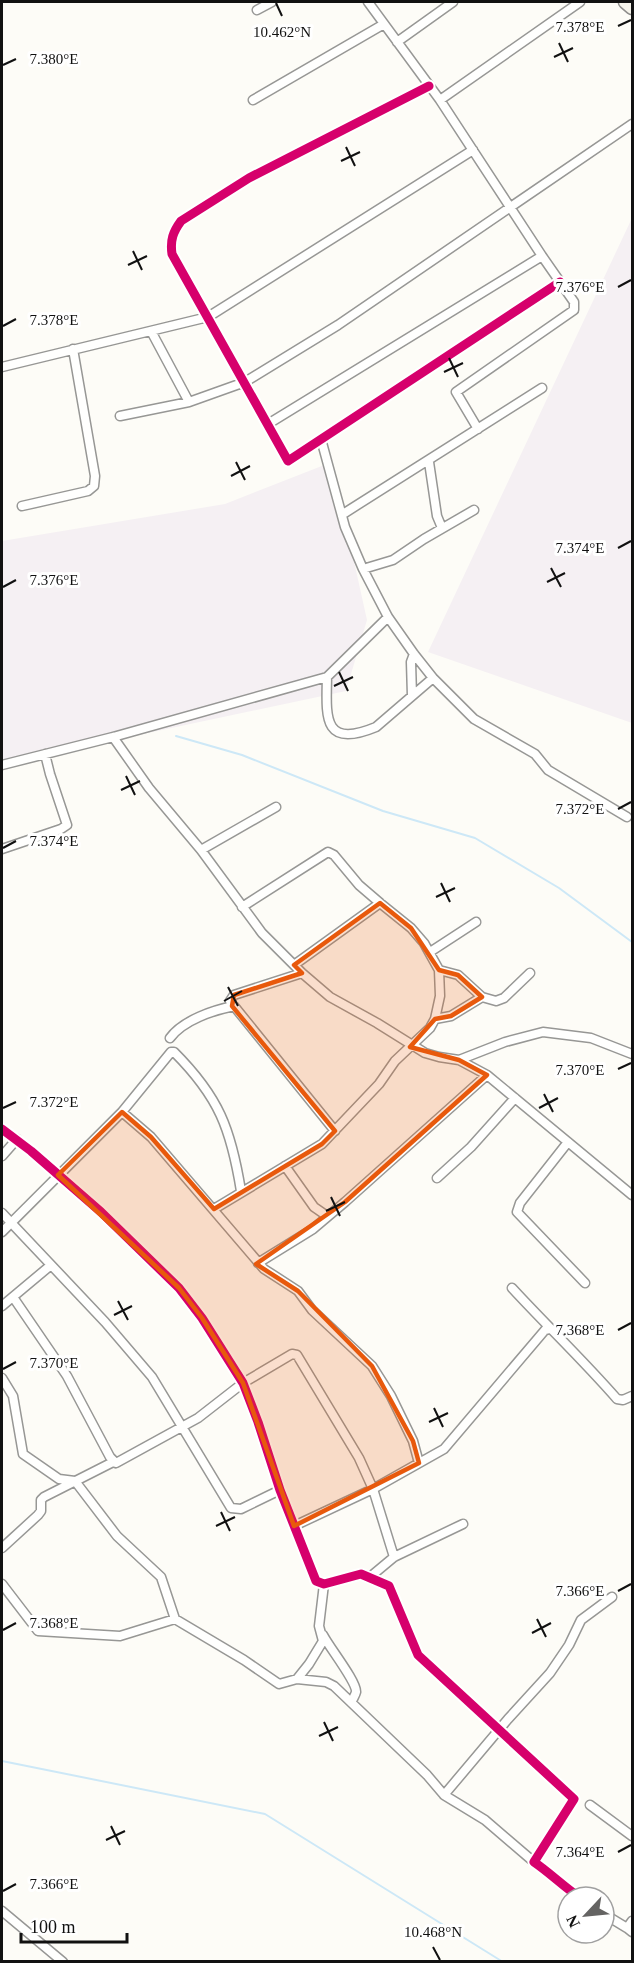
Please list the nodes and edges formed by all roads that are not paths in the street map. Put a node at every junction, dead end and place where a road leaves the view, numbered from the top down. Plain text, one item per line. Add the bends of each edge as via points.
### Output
1 (272, 2) edge
2 (368, 2) edge
3 (453, 2) edge
4 (580, 2) edge
5 (625, 2) edge
6 (633, 8) edge
7 (257, 10) dead end
8 (384, 24) junction
9 (398, 42) junction
10 (429, 86) junction
11 (253, 100) dead end
12 (440, 100) junction
13 (633, 124) edge
14 (473, 150) junction
15 (510, 207) junction
16 (542, 256) junction
17 (560, 282) junction
18 (208, 317) junction
19 (151, 331) junction
20 (73, 349) junction
21 (2, 367) edge
22 (245, 382) junction
23 (542, 388) dead end
24 (189, 402) junction
25 (120, 416) dead end
26 (268, 424) junction
27 (478, 429) junction
28 (321, 439) junction
29 (429, 462) junction
30 (22, 506) dead end
31 (474, 510) dead end
32 (343, 514) junction
33 (442, 528) junction
34 (363, 569) junction
35 (388, 617) junction
36 (414, 654) junction
37 (327, 677) junction
38 (433, 678) junction
39 (412, 696) junction
40 (113, 737) junction
41 (45, 754) junction
42 (2, 765) edge
43 (276, 807) dead end
44 (627, 817) dead end
45 (2, 849) edge
46 (201, 850) junction
47 (380, 903) junction
48 (242, 907) junction
49 (476, 922) dead end
50 (430, 952) junction
51 (294, 965) junction
52 (439, 970) junction
53 (302, 973) junction
54 (530, 973) dead end
55 (482, 997) junction
56 (232, 1006) junction
57 (435, 1019) junction
58 (171, 1038) dead end
59 (413, 1044) junction
60 (633, 1054) edge
61 (459, 1060) junction
62 (487, 1075) junction
63 (515, 1098) junction
64 (122, 1112) junction
65 (2, 1129) edge
66 (335, 1131) junction
67 (17, 1139) junction
68 (568, 1142) junction
69 (2, 1156) edge
70 (285, 1166) junction
71 (58, 1174) junction
72 (437, 1179) dead end
73 (241, 1191) junction
74 (633, 1195) edge
75 (214, 1209) junction
76 (2, 1213) edge
77 (327, 1216) junction
78 (11, 1223) junction
79 (2, 1232) edge
80 (258, 1263) junction
81 (51, 1265) junction
82 (585, 1283) dead end
83 (512, 1288) dead end
84 (13, 1297) junction
85 (2, 1306) edge
86 (549, 1329) junction
87 (2, 1378) edge
88 (243, 1383) junction
89 (633, 1396) edge
90 (183, 1426) junction
91 (113, 1462) junction
92 (419, 1463) junction
93 (75, 1481) junction
94 (373, 1489) junction
95 (280, 1490) junction
96 (463, 1524) dead end
97 (294, 1526) junction
98 (2, 1548) edge
99 (394, 1557) junction
100 (370, 1577) junction
101 (2, 1584) edge
102 (324, 1584) junction
103 (612, 1597) dead end
104 (175, 1619) junction
105 (319, 1626) junction
106 (297, 1679) junction
107 (352, 1701) junction
108 (500, 1729) junction
109 (444, 1795) junction
110 (590, 1805) dead end
111 (633, 1836) edge
112 (534, 1862) junction
113 (560, 1885) edge
114 (4, 1916) edge
115 (616, 1920) edge
116 (631, 1927) edge
117 (63, 1962) edge

1 - 7 street
2 - 8 street
3 - 9 street
4 - 12 street
5 - 6 street
8 - 9 street
8 - 11 street
9 - 10 street
10 - 12 street
10 - 18 street via 249,178 181,221 170,245 172,254
12 - 14 street
13 - 15 street
14 - 15 street
14 - 18 street
15 - 16 street
15 - 22 street via 338,325
16 - 17 street
16 - 26 street
17 - 27 street via 574,302 574,310 456,392
17 - 28 street
18 - 19 street
18 - 22 street
19 - 20 street
19 - 24 street
20 - 21 street
20 - 30 street via 94,486 88,491
22 - 24 street
22 - 26 street
23 - 27 street
24 - 25 street
26 - 28 street via 288,461
27 - 29 street
28 - 32 street
29 - 32 street
29 - 33 street
31 - 33 street
32 - 34 street
33 - 34 street via 393,560
34 - 35 street
35 - 36 street
35 - 37 street
36 - 38 street
36 - 39 street
37 - 39 street via 327,716 340,735 376,727
37 - 40 street
38 - 39 street
38 - 44 street via 474,719 535,754 548,770
40 - 41 street
40 - 46 street
41 - 42 street
41 - 45 street via 67,825
43 - 46 street
46 - 48 street
47 - 48 street via 328,852
47 - 50 street via 411,928
47 - 51 street
48 - 51 street
49 - 50 street
50 - 52 street
51 - 53 street
52 - 55 street via 458,975
52 - 57 street via 441,996
53 - 56 street via 234,995
53 - 59 street via 330,997
54 - 55 street via 504,999 492,1001
55 - 57 street via 451,1016
56 - 58 street via 200,1017
56 - 66 street
57 - 59 street
59 - 61 street via 426,1053
59 - 66 street
60 - 61 street via 591,1038 543,1032
61 - 62 street
62 - 63 street
62 - 77 street
63 - 68 street
63 - 72 street
64 - 71 street
64 - 73 street via 174,1052 214,1100 234,1148
64 - 75 street via 151,1137
65 - 67 street
66 - 70 street via 322,1144
67 - 69 street
67 - 71 street
68 - 74 street
68 - 82 street via 517,1212
70 - 73 street
70 - 77 street via 314,1207
71 - 78 street
71 - 88 street via 179,1288
73 - 75 street
75 - 80 street
76 - 78 street
77 - 80 street
78 - 79 street
78 - 81 street
80 - 92 street via 298,1291 312,1310 372,1366 413,1441
81 - 84 street
81 - 90 street via 153,1377
83 - 86 street
84 - 85 street
84 - 91 street via 67,1376
86 - 89 street via 581,1357 617,1399
86 - 92 street via 444,1449
87 - 93 street via 13,1396 23,1454 59,1479
88 - 90 street
88 - 94 street via 292,1354 297,1355 348,1438
88 - 95 street
90 - 91 street
90 - 95 street via 231,1508 241,1509
91 - 93 street
92 - 94 street
93 - 98 street via 44,1497 38,1515
93 - 104 street via 117,1536 161,1577
94 - 97 street
94 - 99 street
95 - 97 street
96 - 99 street
97 - 102 street via 316,1581
99 - 100 street
100 - 102 street via 361,1574
100 - 108 street via 389,1586 418,1655
101 - 104 street via 38,1631 120,1636
102 - 105 street
103 - 108 street via 581,1620 550,1673
104 - 106 street via 279,1684
105 - 106 street via 322,1641
105 - 107 street via 353,1682 356,1691
106 - 107 street via 326,1682
107 - 109 street
108 - 109 street
108 - 112 street via 574,1799
109 - 112 street via 485,1820
110 - 111 street
112 - 113 street
114 - 117 street
115 - 116 street

